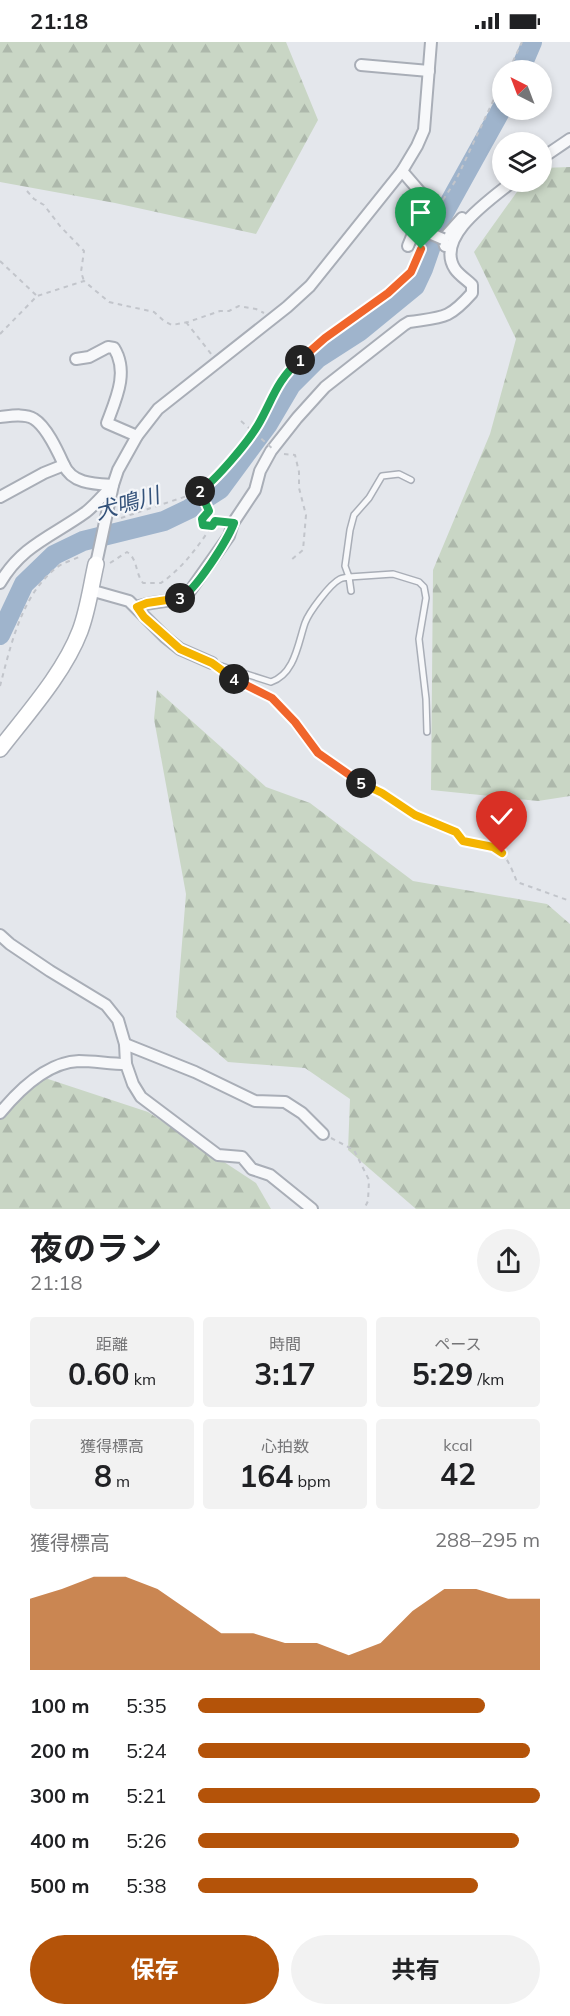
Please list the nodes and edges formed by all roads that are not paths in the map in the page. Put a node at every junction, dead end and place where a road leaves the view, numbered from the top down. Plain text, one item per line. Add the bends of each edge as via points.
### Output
1 (431, 42) edge
2 (361, 66) dead end
3 (429, 71) junction
4 (570, 138) edge
5 (552, 151) edge
6 (402, 171) junction
7 (500, 192) edge
8 (475, 213) junction
9 (415, 227) junction
10 (443, 239) junction
11 (408, 246) dead end
12 (452, 256) junction
13 (76, 359) dead end
14 (0, 417) edge
15 (137, 436) junction
16 (64, 465) junction
17 (411, 480) dead end
18 (113, 486) junction
19 (0, 497) edge
20 (96, 564) joint
21 (4, 570) edge
22 (349, 577) junction
23 (0, 583) edge
24 (90, 590) junction
25 (351, 591) dead end
26 (137, 607) junction
27 (212, 663) joint
28 (427, 732) dead end
29 (0, 749) edge
30 (0, 935) edge
31 (125, 1044) junction
32 (126, 1064) junction
33 (0, 1113) edge
34 (323, 1134) road end
35 (312, 1209) edge

1 - 3 street
2 - 3 street
3 - 6 street via 424,130
4 - 5 street
6 - 9 street via 427,200
6 - 15 street via 310,286 158,409
7 - 8 street
8 - 10 street via 468,213
8 - 12 street via 453,240
9 - 10 street, bridge
9 - 11 street
10 - 12 street
12 - 26 street via 454,268 472,285 472,293 461,306 445,318 404,325 312,399 273,449 229,536 184,597
13 - 15 street via 114,348 122,370 108,423
14 - 16 street via 34,419 49,436
15 - 18 street
16 - 18 street via 77,479
16 - 19 street
17 - 22 lane via 399,474 382,476 354,515 345,566
18 - 20 street
18 - 21 street via 86,512 36,542
20 - 24 street
21 - 23 street
22 - 25 lane
22 - 27 lane via 334,584 318,602 306,620 299,647 279,679 272,682
22 - 28 lane via 393,574 420,582 424,587 419,639
24 - 26 street
24 - 29 street via 79,633 69,652
26 - 27 street via 180,649
30 - 31 street via 106,1005 118,1020
31 - 32 street
31 - 34 street via 255,1101 285,1102
32 - 33 street via 76,1061 56,1067 35,1076
32 - 35 street via 141,1097 218,1155 242,1157 252,1169 270,1175

